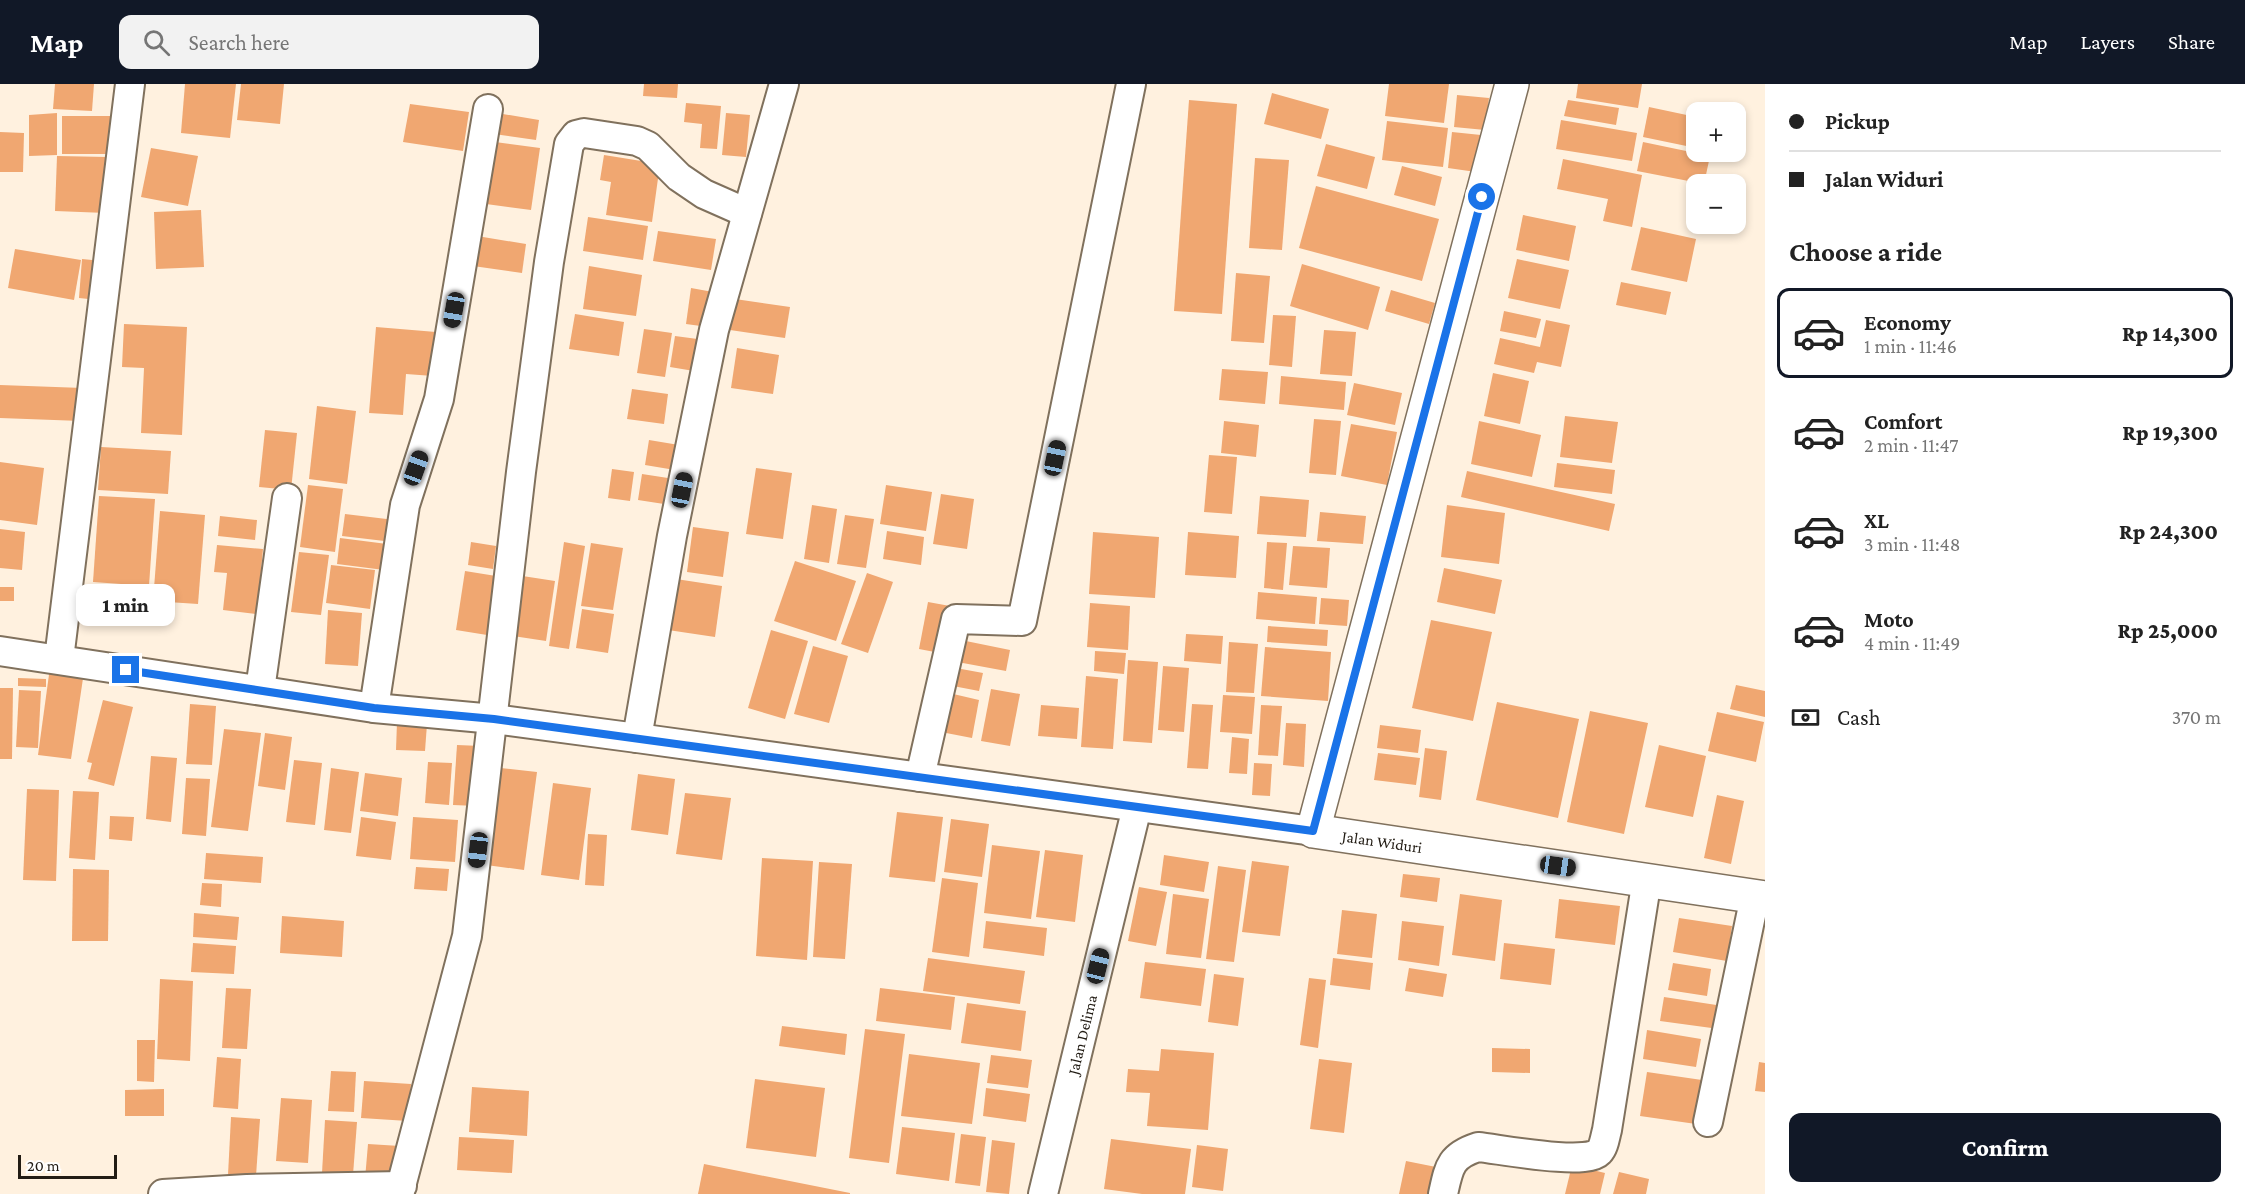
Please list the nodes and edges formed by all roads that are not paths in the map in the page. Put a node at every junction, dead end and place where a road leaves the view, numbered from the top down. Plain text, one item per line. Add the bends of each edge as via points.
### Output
1 (130, 84) edge
2 (784, 84) edge
3 (1131, 84) edge
4 (1512, 84) edge
5 (488, 109) dead end
6 (747, 213) junction
7 (287, 498) dead end
8 (0, 651) edge
9 (59, 659) junction
10 (260, 690) junction
11 (374, 708) junction
12 (494, 719) junction
13 (637, 738) junction
14 (920, 777) junction
15 (1137, 807) junction
16 (1313, 831) junction
17 (1647, 879) junction
18 (1760, 897) edge
19 (1708, 1122) dead end
20 (400, 1190) edge
21 (163, 1194) edge
22 (1043, 1194) edge
23 (1443, 1194) edge

1 - 9 street
2 - 6 street
3 - 14 street via 1022,621 956,619
4 - 16 main road
5 - 11 street via 439,399 405,506
6 - 12 street via 704,194 637,141 584,133 576,135 570,144 549,262 521,472
6 - 13 street via 714,330 672,536
7 - 10 street
8 - 9 street, Jalan Widuri
9 - 10 street, Jalan Widuri
10 - 11 street, Jalan Widuri
11 - 12 street, Jalan Widuri
12 - 13 street, Jalan Widuri
12 - 20 street via 467,936
13 - 14 street, Jalan Widuri
14 - 15 street, Jalan Widuri
15 - 16 street, Jalan Widuri
15 - 22 street, Jalan Delima
16 - 17 main road, Jalan Widuri
17 - 18 main road, Jalan Widuri
17 - 23 street via 1607,1130 1599,1152 1591,1157 1571,1157 1478,1147 1453,1160
18 - 19 street
20 - 21 street via 247,1189

